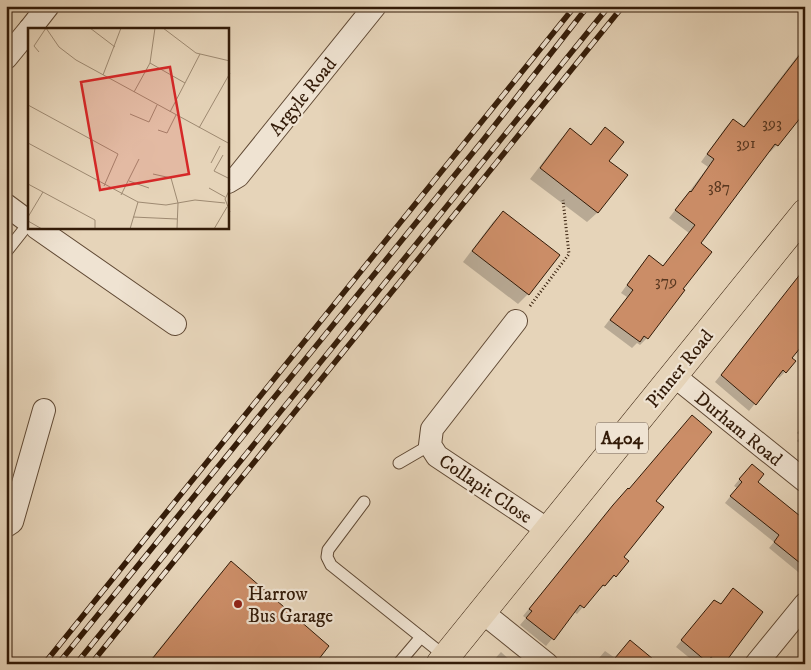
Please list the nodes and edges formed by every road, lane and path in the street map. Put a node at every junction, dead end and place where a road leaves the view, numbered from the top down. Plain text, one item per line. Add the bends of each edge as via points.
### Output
1 (48, 6) edge
2 (375, 6) edge
3 (31, 28) edge
4 (28, 32) edge
5 (6, 58) edge
6 (229, 181) edge
7 (563, 200) dead end
8 (6, 205) edge
9 (805, 213) edge
10 (28, 221) edge
11 (28, 223) edge
12 (38, 229) edge
13 (6, 252) edge
14 (516, 321) joint
15 (175, 324) dead end
16 (672, 375) junction
17 (44, 410) dead end
18 (430, 445) junction
19 (399, 463) dead end
20 (805, 481) edge
21 (364, 502) dead end
22 (6, 526) edge
23 (548, 530) junction
24 (805, 604) edge
25 (482, 612) junction
26 (421, 637) junction
27 (443, 660) edge
28 (398, 664) edge
29 (547, 664) edge
30 (756, 664) edge

1 - 3 street
2 - 6 street, Argyle Road via 238,176
4 - 5 street
7 - 14 path via 569,254 524,315
8 - 10 street
9 - 16 main road, Pinner Road / A404
11 - 13 lane
12 - 15 street
14 - 18 street, Collapit Close via 432,429
16 - 20 street, Durham Road
16 - 23 main road, Pinner Road / A404
17 - 22 street via 12,522
18 - 19 lane
18 - 23 street, Collapit Close via 437,456
21 - 26 lane via 328,550 331,565
23 - 25 main road, Pinner Road / A404
24 - 30 street
25 - 27 main road, Pinner Road / A404
25 - 29 street
26 - 27 lane
26 - 28 lane

